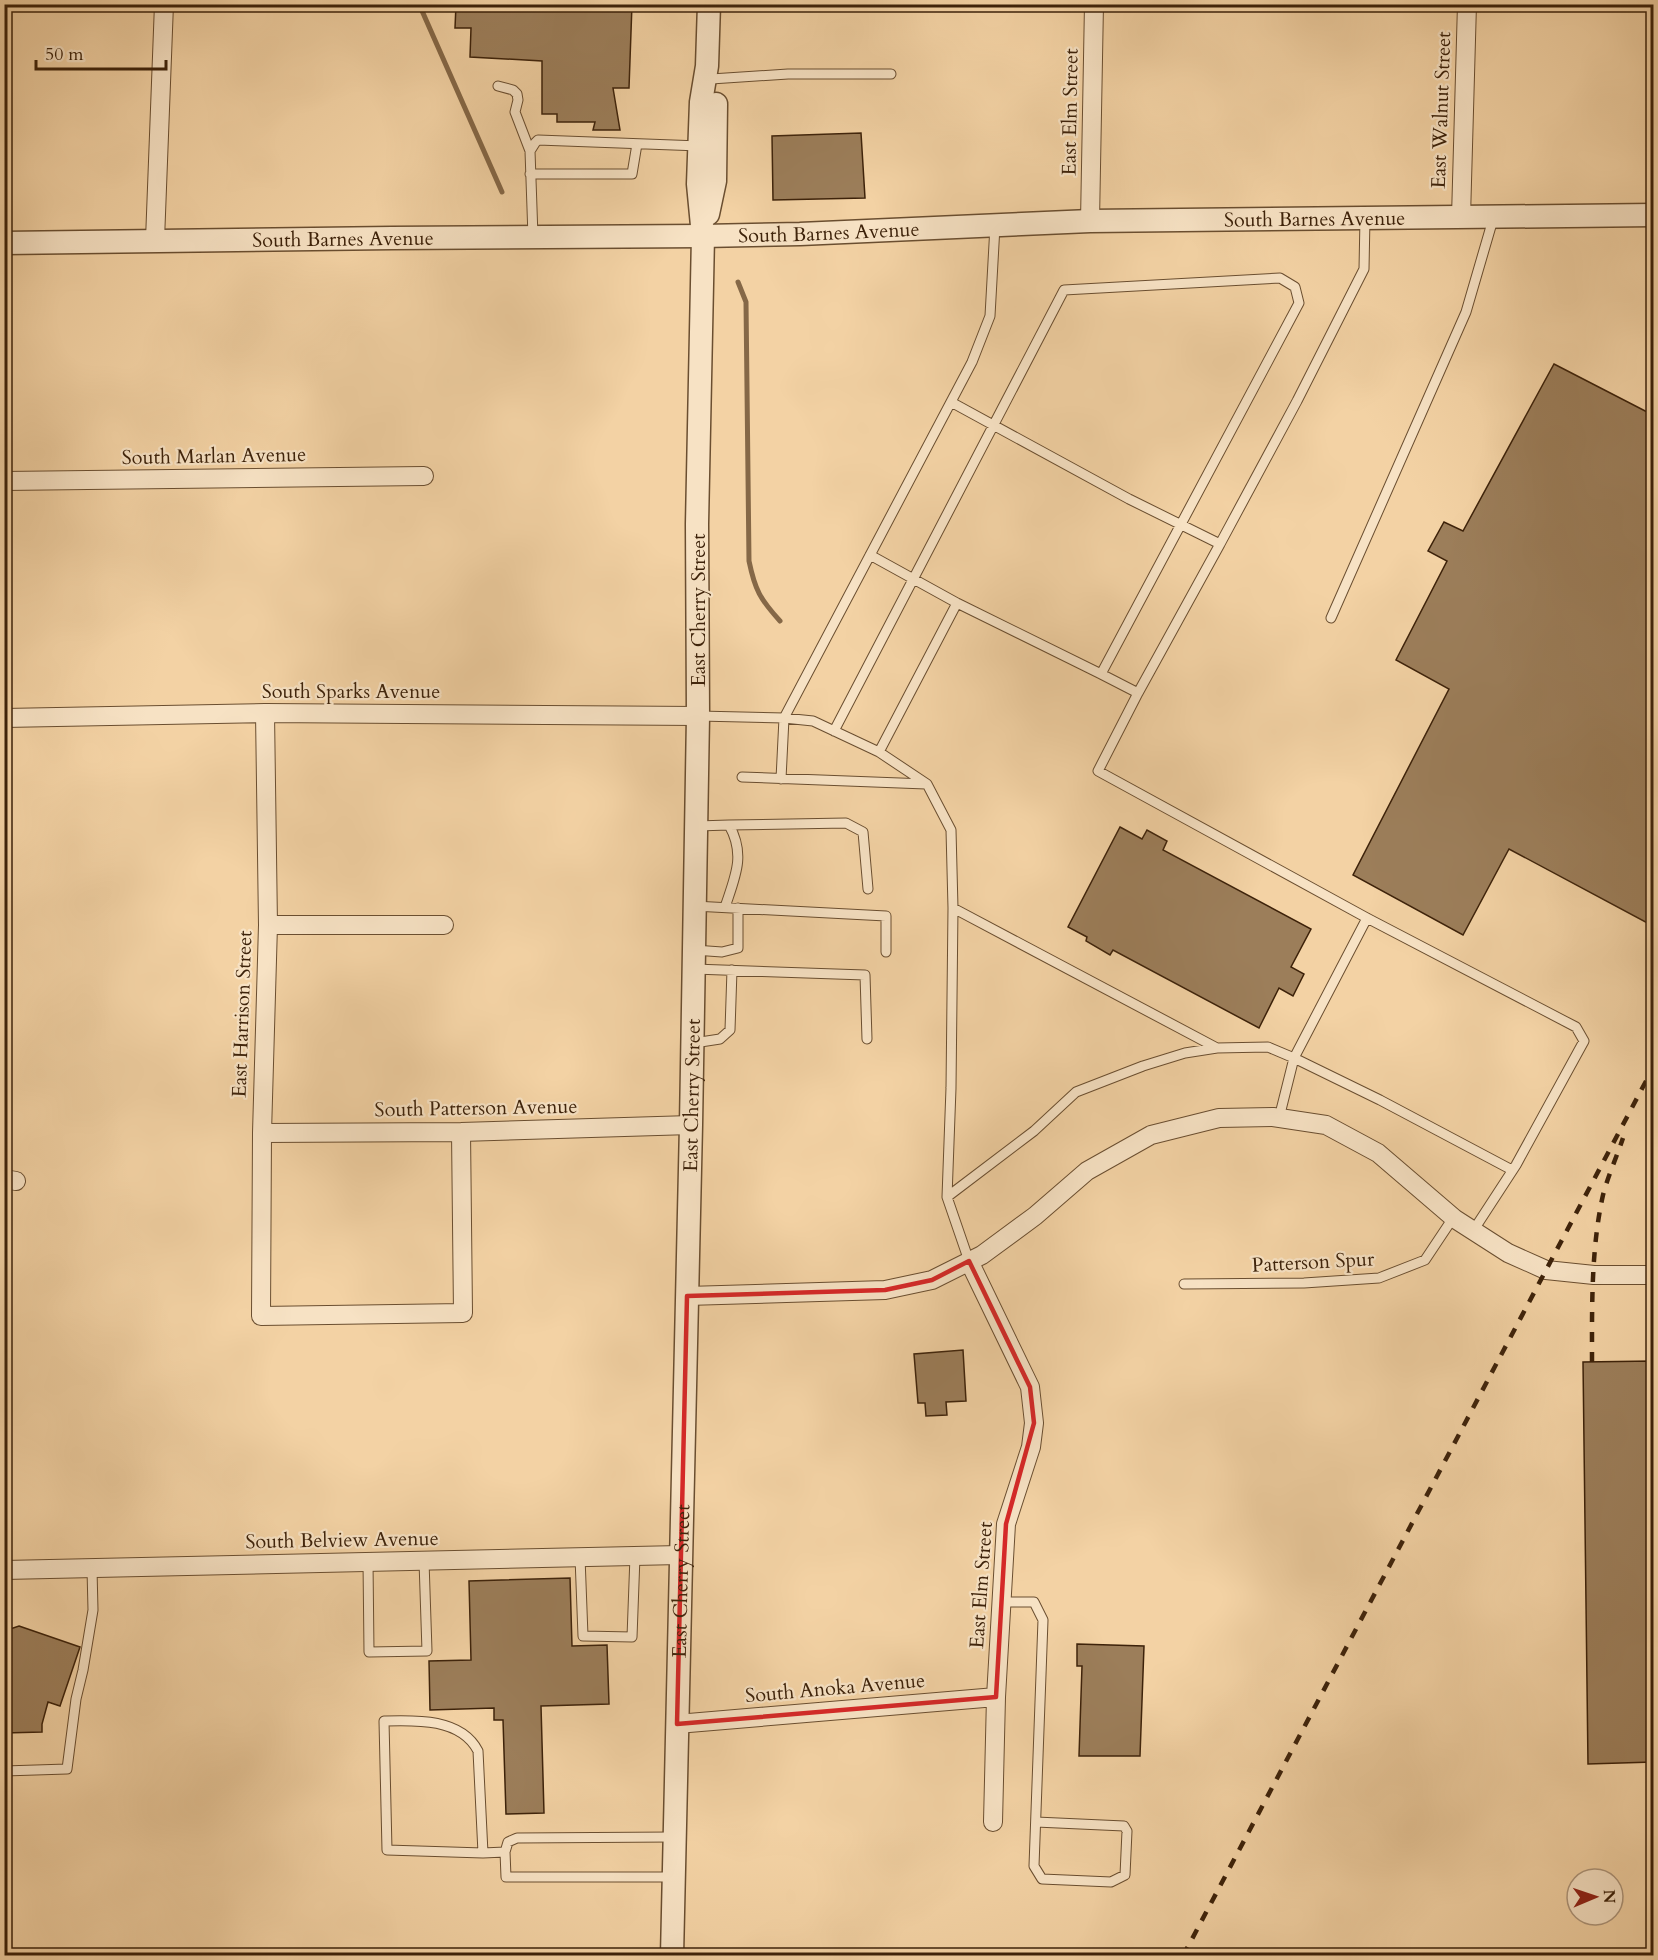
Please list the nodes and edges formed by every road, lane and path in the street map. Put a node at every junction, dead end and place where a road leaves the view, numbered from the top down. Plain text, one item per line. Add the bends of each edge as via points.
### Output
1 (164, 4) edge
2 (709, 4) edge
3 (1094, 4) edge
4 (1467, 4) edge
5 (709, 72) junction
6 (891, 74) dead end
7 (498, 86) dead end
8 (637, 144) junction
9 (700, 146) junction
10 (530, 151) junction
11 (530, 174) junction
12 (1653, 215) edge
13 (1494, 216) junction
14 (1461, 217) junction
15 (1365, 218) junction
16 (1090, 221) junction
17 (995, 225) junction
18 (703, 236) junction
19 (533, 237) junction
20 (155, 240) junction
21 (5, 243) edge
22 (4, 249) edge
23 (951, 402) junction
24 (993, 426) junction
25 (424, 476) dead end
26 (4, 481) edge
27 (1181, 525) junction
28 (1220, 544) junction
29 (870, 555) junction
30 (914, 580) junction
31 (957, 603) junction
32 (1331, 618) dead end
33 (1101, 674) junction
34 (1138, 693) junction
35 (265, 712) junction
36 (698, 716) junction
37 (784, 717) junction
38 (4, 718) edge
39 (834, 731) junction
40 (879, 752) junction
41 (742, 777) dead end
42 (781, 779) junction
43 (927, 784) junction
44 (729, 825) junction
45 (696, 826) junction
46 (868, 890) dead end
47 (694, 906) junction
48 (725, 907) junction
49 (738, 908) junction
50 (953, 908) junction
51 (1367, 918) junction
52 (267, 925) junction
53 (444, 926) dead end
54 (886, 952) dead end
55 (694, 959) junction
56 (732, 970) junction
57 (867, 1039) dead end
58 (692, 1043) junction
59 (1217, 1048) junction
60 (1294, 1058) junction
61 (1279, 1118) junction
62 (691, 1125) junction
63 (461, 1132) junction
64 (262, 1133) junction
65 (1512, 1170) junction
66 (947, 1197) junction
67 (1453, 1218) junction
68 (1473, 1231) junction
69 (969, 1261) junction
70 (1653, 1275) edge
71 (1184, 1284) dead end
72 (687, 1296) junction
73 (680, 1555) junction
74 (635, 1556) junction
75 (580, 1557) junction
76 (424, 1561) junction
77 (92, 1569) junction
78 (4, 1570) edge
79 (368, 1571) junction
80 (1001, 1602) junction
81 (996, 1697) junction
82 (677, 1724) junction
83 (4, 1771) edge
84 (993, 1822) dead end
85 (1036, 1822) junction
86 (675, 1837) junction
87 (505, 1852) junction
88 (483, 1853) junction
89 (674, 1877) junction
90 (672, 1956) edge

1 - 20 street
2 - 5 street, East Cherry Street
3 - 16 street, East Elm Street
4 - 14 street, East Walnut Street
5 - 6 lane
5 - 9 street, East Cherry Street via 701,102
5 - 18 street, East Cherry Street via 717,102 715,181
7 - 10 lane via 517,94 515,112
8 - 9 lane
8 - 10 lane via 538,140
8 - 11 lane via 632,174
9 - 18 street, East Cherry Street via 698,184
10 - 11 lane
11 - 19 lane
12 - 13 street, South Barnes Avenue
13 - 14 street, South Barnes Avenue
13 - 32 lane via 1466,312
14 - 15 street, South Barnes Avenue
15 - 16 street, South Barnes Avenue
15 - 28 lane via 1364,269
16 - 17 street, South Barnes Avenue
17 - 18 street, South Barnes Avenue
17 - 23 lane via 990,316
18 - 19 street, South Barnes Avenue
18 - 36 street, East Cherry Street
19 - 20 street, South Barnes Avenue
20 - 21 street, South Barnes Avenue
21 - 22 street
23 - 24 lane
23 - 29 lane
24 - 27 lane
24 - 27 lane via 1064,290 1280,278 1288,282 1295,286 1299,303
24 - 30 lane
25 - 26 street, South Marlan Avenue
27 - 28 lane
27 - 33 lane
28 - 34 lane
29 - 30 lane
29 - 37 lane
30 - 31 lane
30 - 39 lane
31 - 33 lane
31 - 40 lane
33 - 34 lane
34 - 51 lane via 1098,771
35 - 36 street, South Sparks Avenue
35 - 38 street, South Sparks Avenue
35 - 52 street, East Harrison Street
36 - 37 lane
36 - 45 street, East Cherry Street
37 - 39 lane via 813,721
37 - 42 lane
39 - 40 lane
40 - 43 lane
41 - 42 lane
42 - 43 lane
43 - 50 lane via 951,830
44 - 45 lane
44 - 46 lane via 846,823 863,832
44 - 48 lane via 737,839 738,867
45 - 47 street, East Cherry Street
47 - 48 lane
47 - 55 street, East Cherry Street
48 - 49 lane
49 - 54 lane via 886,916
49 - 55 lane via 738,948
50 - 59 lane
50 - 66 lane
51 - 60 lane
51 - 65 lane via 1576,1027 1584,1041
52 - 53 street
52 - 64 street, East Harrison Street
55 - 56 lane
55 - 58 street, East Cherry Street
56 - 57 lane via 866,975
56 - 58 lane via 730,1030 720,1039
58 - 62 street, East Cherry Street
59 - 60 lane via 1268,1047
59 - 66 lane via 1143,1066 1076,1092 1034,1131
60 - 61 lane
60 - 65 lane
61 - 67 street via 1326,1125 1378,1153
61 - 69 street via 1219,1118 1151,1135 1088,1171 1035,1216
62 - 63 street, South Patterson Avenue
62 - 72 street, East Cherry Street
63 - 64 street, South Patterson Avenue
63 - 64 street, East Harrison Street via 463,1313 261,1316
65 - 68 lane
66 - 69 lane
67 - 68 street
67 - 71 lane, Patterson Spur via 1425,1260 1379,1278
68 - 70 street via 1546,1270
69 - 72 street via 932,1280 885,1290
69 - 80 street, East Elm Street via 1030,1387 1034,1422 1031,1447 1006,1524
72 - 73 street, East Cherry Street
73 - 74 street, South Belview Avenue
73 - 82 street, East Cherry Street
74 - 75 street, South Belview Avenue
74 - 75 lane via 632,1637 583,1636
75 - 76 street, South Belview Avenue
76 - 79 street, South Belview Avenue
76 - 79 lane via 427,1651 369,1652
77 - 78 street, South Belview Avenue
77 - 79 street, South Belview Avenue
77 - 83 lane via 93,1610 67,1769
80 - 81 street, East Elm Street
80 - 85 lane via 1034,1602 1042,1620
81 - 82 street, South Anoka Avenue
81 - 84 street, East Elm Street
82 - 86 street, East Cherry Street
85 - 85 lane via 1034,1866 1042,1879 1111,1882 1125,1875 1124,1826
86 - 87 lane via 517,1838 508,1842
86 - 89 street, East Cherry Street
87 - 88 lane
87 - 89 lane via 506,1877
88 - 88 lane via 478,1751 474,1743 434,1722 384,1721 387,1850
89 - 90 street, East Cherry Street

